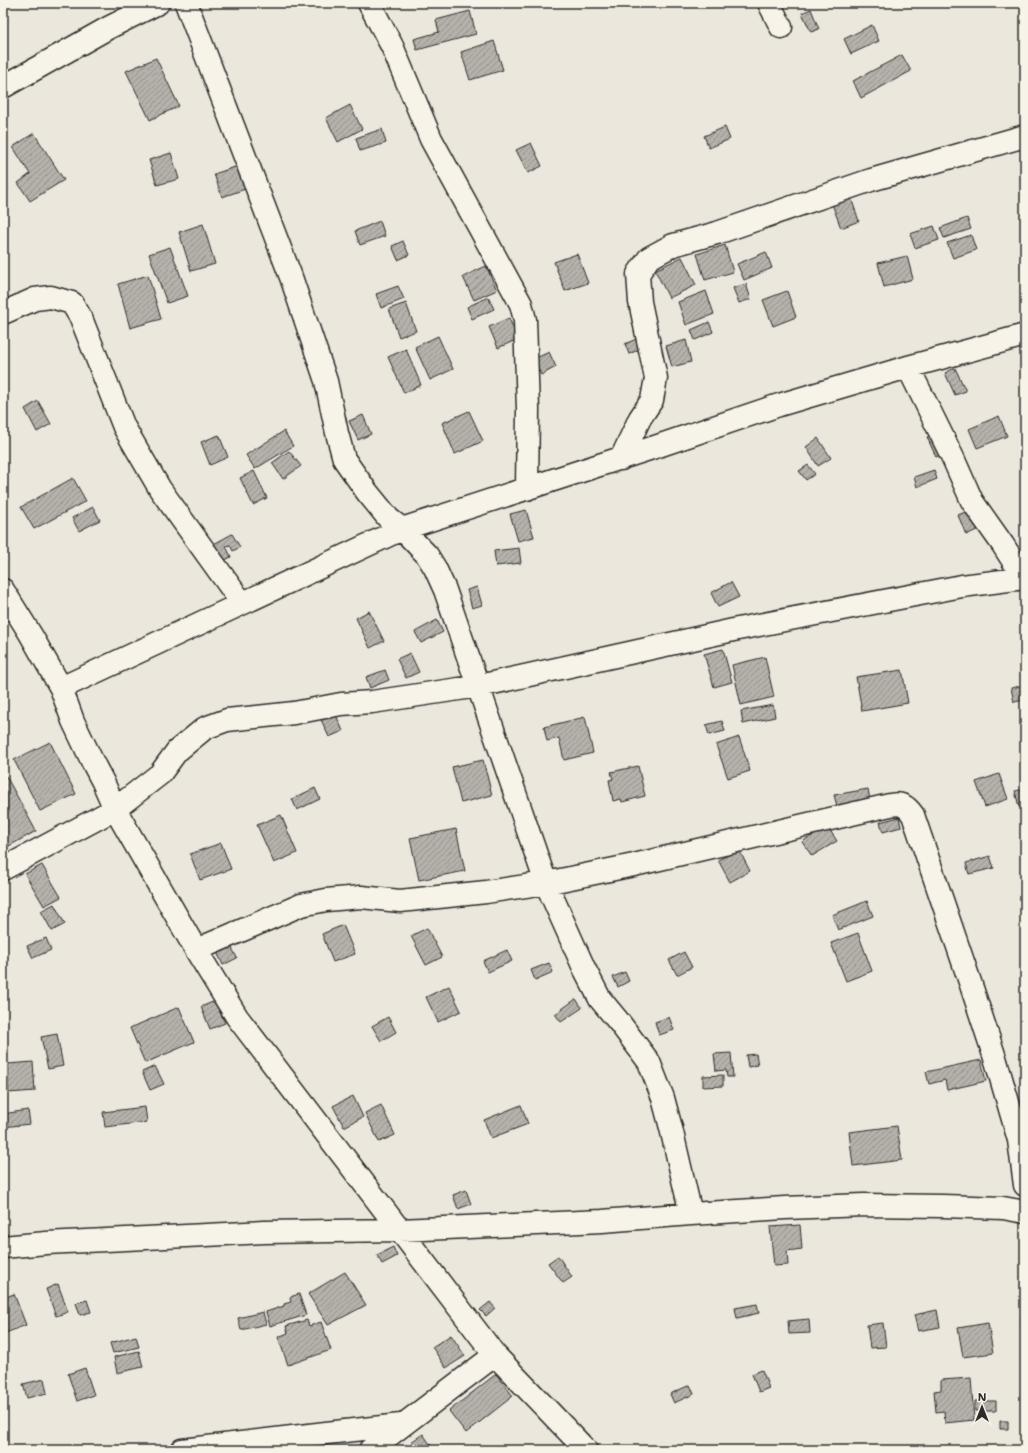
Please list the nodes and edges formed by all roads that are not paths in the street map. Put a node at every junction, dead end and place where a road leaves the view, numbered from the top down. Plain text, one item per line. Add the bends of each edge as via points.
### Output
1 (158, 3) edge
2 (186, 3) edge
3 (369, 3) edge
4 (770, 3) edge
5 (781, 27) dead end
6 (3, 87) edge
7 (1025, 136) edge
8 (3, 313) edge
9 (1025, 336) edge
10 (908, 366) junction
11 (621, 459) junction
12 (527, 490) junction
13 (402, 529) junction
14 (1025, 578) edge
15 (3, 590) edge
16 (242, 603) junction
17 (479, 686) junction
18 (61, 688) junction
19 (115, 809) junction
20 (3, 869) edge
21 (546, 883) junction
22 (196, 950) junction
23 (1025, 1184) edge
24 (1025, 1212) edge
25 (691, 1214) junction
26 (400, 1230) junction
27 (3, 1247) edge
28 (495, 1355) junction
29 (401, 1425) junction
30 (182, 1450) edge
31 (370, 1450) edge
32 (586, 1450) edge

1 - 6 street
2 - 13 street via 291,276 326,381 344,459 389,519
3 - 12 street via 392,46 431,139 521,304 525,320 528,409
4 - 5 street
7 - 11 street via 871,180 717,233 673,245 649,258 638,274 640,302 656,378 652,400 640,418
8 - 16 street via 35,299 52,297 72,303 81,318 124,427 160,490
9 - 10 street
10 - 11 street via 779,405
10 - 14 street via 972,501
11 - 12 street
12 - 13 street
13 - 16 street
13 - 17 street via 427,555 435,568
14 - 17 street via 962,586 738,628
15 - 18 street
16 - 18 street
17 - 19 street via 372,702 341,704 294,713 226,720 205,728 177,752 160,774
17 - 21 street
18 - 19 street via 73,721
19 - 20 street
19 - 22 street
21 - 22 street via 400,901 361,896 326,900 301,905
21 - 23 street via 634,865 890,804 905,806 916,824 996,1061 1019,1140
21 - 25 street via 600,999 649,1062 663,1098
22 - 26 street via 237,1018
24 - 25 street via 1003,1208 864,1205
25 - 26 street via 602,1221
26 - 27 street via 264,1232
26 - 28 street
28 - 29 street
28 - 32 street
29 - 30 street
29 - 31 street

